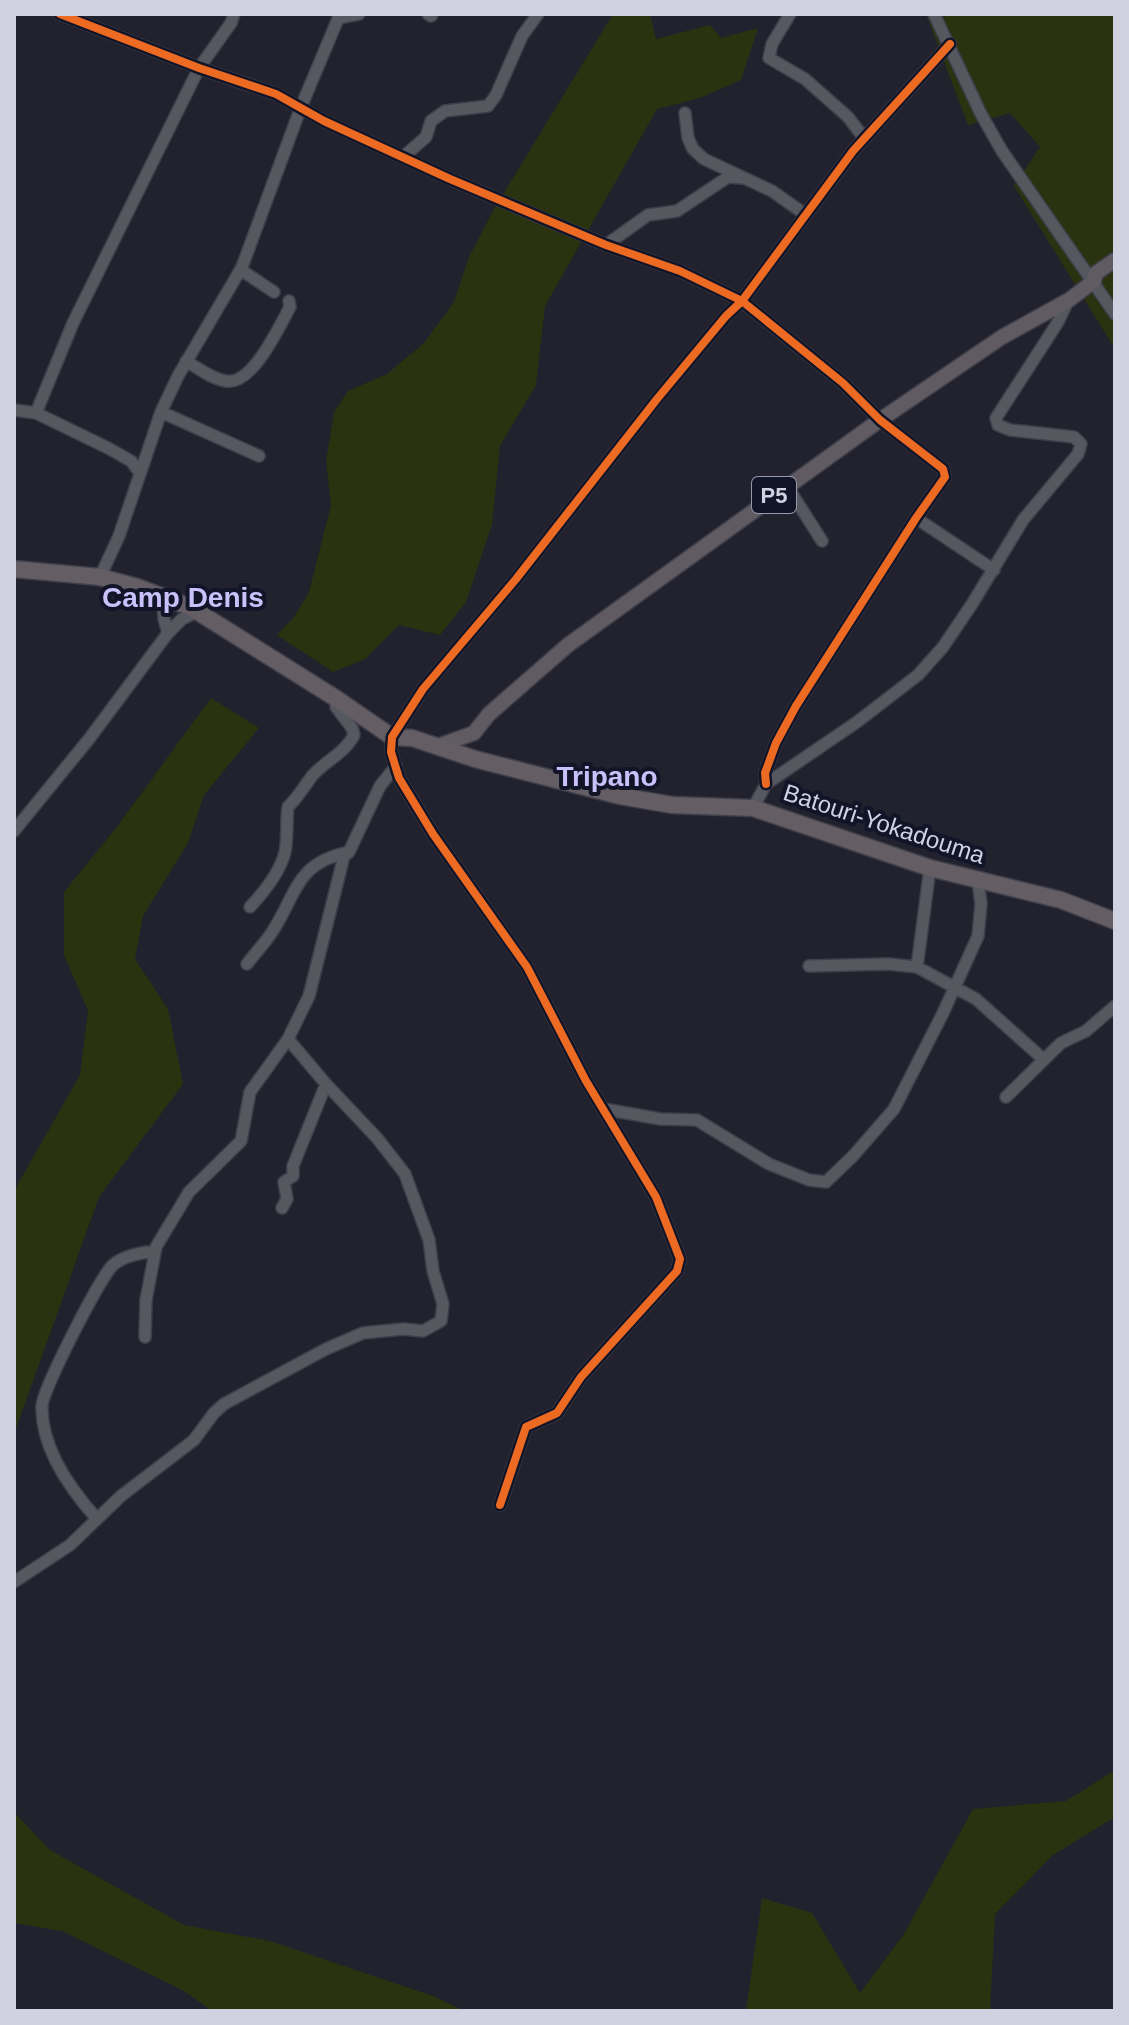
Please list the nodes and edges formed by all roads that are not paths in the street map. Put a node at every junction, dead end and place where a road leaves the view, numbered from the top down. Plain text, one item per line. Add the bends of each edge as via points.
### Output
1 (60, 14) edge
2 (234, 14) edge
3 (359, 14) edge
4 (538, 14) edge
5 (790, 14) edge
6 (934, 14) edge
7 (339, 16) edge
8 (950, 44) junction
9 (199, 68) junction
10 (301, 107) junction
11 (685, 113) dead end
12 (864, 138) junction
13 (403, 157) junction
14 (750, 179) junction
15 (806, 215) junction
16 (606, 245) junction
17 (1115, 260) edge
18 (241, 270) junction
19 (1094, 281) junction
20 (274, 292) dead end
21 (1069, 300) junction
22 (289, 301) dead end
23 (742, 301) junction
24 (1115, 314) edge
25 (186, 361) junction
26 (14, 410) edge
27 (161, 412) junction
28 (36, 413) junction
29 (880, 420) junction
30 (259, 456) dead end
31 (145, 460) junction
32 (131, 461) junction
33 (140, 473) junction
34 (787, 486) junction
35 (916, 518) junction
36 (822, 541) dead end
37 (14, 569) edge
38 (994, 570) junction
39 (100, 577) junction
40 (163, 597) junction
41 (199, 611) junction
42 (168, 633) junction
43 (337, 699) junction
44 (474, 733) junction
45 (392, 737) junction
46 (438, 746) junction
47 (475, 759) junction
48 (396, 766) junction
49 (766, 784) junction
50 (753, 808) junction
51 (14, 831) edge
52 (349, 852) junction
53 (930, 868) junction
54 (978, 881) junction
55 (250, 907) dead end
56 (1115, 921) edge
57 (247, 964) dead end
58 (809, 966) dead end
59 (917, 967) junction
60 (956, 986) junction
61 (1115, 1006) edge
62 (288, 1039) junction
63 (1042, 1058) junction
64 (326, 1084) junction
65 (1006, 1097) dead end
66 (604, 1109) junction
67 (282, 1208) dead end
68 (153, 1255) junction
69 (145, 1337) dead end
70 (500, 1505) dead end
71 (97, 1519) junction
72 (14, 1582) edge

1 - 9 street
2 - 9 street
3 - 7 street
4 - 13 street via 488,106 445,111
5 - 12 street via 769,58 805,79
6 - 8 street
7 - 10 street
8 - 12 street
8 - 19 street via 1002,151
9 - 10 street
9 - 28 street via 73,323
10 - 13 street
10 - 18 street
11 - 14 street via 693,149
12 - 15 street
13 - 16 street
14 - 15 street
14 - 16 street via 728,177 677,211 648,215
15 - 23 street
16 - 23 street via 680,271
17 - 19 main road, P5 via 1096,273
18 - 20 street
18 - 25 street
19 - 21 main road, P5
19 - 24 street
21 - 29 main road, P5 via 1002,337
21 - 38 street via 996,418 998,425 1010,430 1074,437 1081,448 1023,520
22 - 25 street via 268,347 245,377 226,382
23 - 29 street
23 - 45 street via 423,689
25 - 27 street
26 - 28 street
27 - 30 street
27 - 31 street
28 - 32 street
29 - 34 main road, P5
29 - 35 street via 946,472
31 - 32 street
31 - 33 street
32 - 33 street
33 - 39 street
34 - 36 street
34 - 44 main road, P5 via 556,655
35 - 38 street
35 - 49 street via 796,706 776,743
37 - 39 highway, Batouri-Yokadouma
38 - 49 street via 918,675
39 - 40 highway, Batouri-Yokadouma
40 - 41 highway, Batouri-Yokadouma
40 - 42 street
41 - 42 street
41 - 43 highway, Batouri-Yokadouma
42 - 51 street
43 - 45 highway, Batouri-Yokadouma
43 - 55 street via 336,707 354,735 288,807 282,860
44 - 46 main road, P5
44 - 47 main road
45 - 46 highway, Batouri-Yokadouma
45 - 48 street
46 - 47 highway, Batouri-Yokadouma
47 - 50 highway, Batouri-Yokadouma via 647,802
48 - 52 street via 380,786
48 - 66 street via 433,834 527,967
49 - 50 street
50 - 53 highway, Batouri-Yokadouma
52 - 57 street via 320,861 305,873 275,929
52 - 62 street via 309,996
53 - 54 highway, Batouri-Yokadouma
53 - 59 street
54 - 56 highway, Batouri-Yokadouma via 1061,900
54 - 60 street via 978,936
58 - 59 street
59 - 60 street
60 - 63 street
60 - 66 street via 894,1109 826,1182 769,1164 697,1120
61 - 63 street
62 - 64 street
62 - 68 street via 250,1092 241,1141 189,1192
63 - 65 street
64 - 67 street via 293,1176 284,1182 287,1199
64 - 71 street via 405,1174 429,1240 443,1304 441,1321 427,1330 354,1336 224,1404 194,1440
66 - 70 street via 656,1197 680,1265 581,1377 557,1413 526,1427
68 - 69 street
68 - 71 street via 130,1256 105,1274 41,1402 55,1459
71 - 72 street via 70,1545

